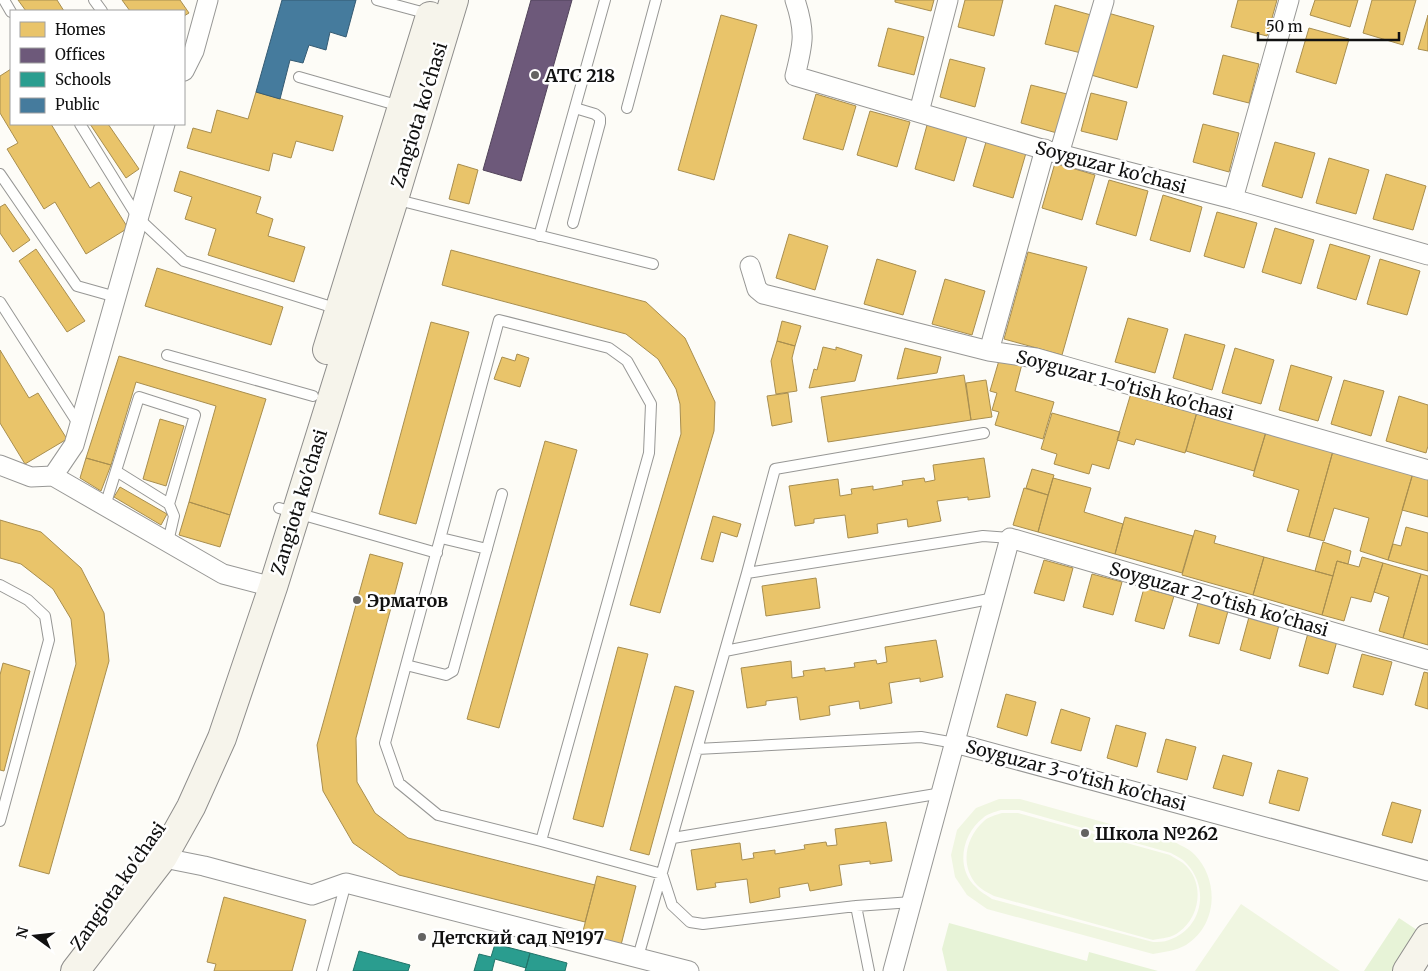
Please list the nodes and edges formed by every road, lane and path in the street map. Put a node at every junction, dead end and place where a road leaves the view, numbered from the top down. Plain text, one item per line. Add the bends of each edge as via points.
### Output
1 (377, 0) edge
2 (454, 0) edge
3 (606, 0) edge
4 (656, 0) edge
5 (795, 0) edge
6 (948, 0) edge
7 (1288, 0) edge
8 (207, 1) edge
9 (1104, 1) edge
10 (432, 7) edge
11 (185, 69) edge
12 (299, 77) dead end
13 (574, 108) junction
14 (627, 108) dead end
15 (410, 109) junction
16 (919, 112) junction
17 (81, 125) edge
18 (165, 125) edge
19 (1052, 151) junction
20 (0, 174) edge
21 (384, 197) junction
22 (1233, 199) junction
23 (138, 218) junction
24 (573, 222) dead end
25 (538, 236) junction
26 (1428, 255) edge
27 (654, 264) dead end
28 (750, 266) dead end
29 (116, 297) junction
30 (0, 302) edge
31 (339, 309) junction
32 (989, 351) junction
33 (167, 355) dead end
34 (313, 396) junction
35 (80, 426) junction
36 (984, 433) dead end
37 (0, 465) edge
38 (1428, 470) edge
39 (116, 471) junction
40 (52, 476) junction
41 (502, 494) dead end
42 (169, 504) junction
43 (106, 506) junction
44 (287, 510) junction
45 (441, 538) junction
46 (1010, 538) junction
47 (168, 542) junction
48 (487, 550) junction
49 (437, 553) junction
50 (747, 573) junction
51 (265, 585) junction
52 (0, 586) edge
53 (994, 598) junction
54 (724, 651) junction
55 (1428, 660) edge
56 (406, 665) junction
57 (955, 743) junction
58 (697, 750) junction
59 (942, 793) junction
60 (0, 821) edge
61 (673, 838) junction
62 (541, 841) junction
63 (154, 855) junction
64 (1428, 871) edge
65 (662, 874) junction
66 (346, 883) junction
67 (912, 902) junction
68 (856, 906) junction
69 (1428, 938) edge
70 (638, 957) junction
71 (57, 971) edge
72 (75, 971) edge
73 (322, 971) edge
74 (688, 971) edge
75 (869, 971) edge
76 (893, 971) edge
77 (1407, 971) edge

1 - 10 lane
2 - 15 main road, Zangiota ko'chasi
3 - 13 lane
4 - 14 lane
5 - 16 street, Soyguzar ko'chasi via 802,20 803,45 795,76
6 - 16 street
7 - 22 street
8 - 11 street via 194,51
9 - 19 street
10 - 15 main road, Zangiota ko'chasi
12 - 15 lane
13 - 24 lane via 595,114 600,123
13 - 25 lane
15 - 21 main road, Zangiota ko'chasi
16 - 19 street, Soyguzar ko'chasi
17 - 23 lane
18 - 23 street
19 - 22 street, Soyguzar ko'chasi
19 - 32 street
20 - 29 lane via 77,286
21 - 25 lane
21 - 31 main road, Zangiota ko'chasi
21 - 44 main road, Zangiota ko'chasi
22 - 26 street, Soyguzar ko'chasi
23 - 29 street
23 - 31 lane via 184,261
25 - 27 lane
28 - 32 street, Soyguzar 1-o'tish ko'chasi via 757,289 763,294
29 - 35 street
30 - 35 lane
31 - 34 main road, Zangiota ko'chasi
32 - 38 street, Soyguzar 1-o'tish ko'chasi via 1036,358
33 - 34 lane
34 - 44 main road, Zangiota ko'chasi
35 - 40 street via 74,445
36 - 50 lane via 775,470
37 - 40 street via 31,477
39 - 42 lane
39 - 42 lane via 139,397 195,415
39 - 43 lane
40 - 43 street
41 - 48 lane
42 - 47 lane via 174,516
43 - 47 street
44 - 49 lane
44 - 51 main road, Zangiota ko'chasi
45 - 48 lane
45 - 49 lane
45 - 62 lane via 499,320 609,348 627,361 651,404 649,453
46 - 50 lane via 983,536
46 - 53 street
46 - 55 street, Soyguzar 2-o'tish ko'chasi
47 - 51 street via 223,574
48 - 56 lane via 453,671 446,675
49 - 56 lane
50 - 54 lane
51 - 63 main road, Zangiota ko'chasi via 222,738 191,807
52 - 60 lane via 28,600 45,616 49,640
53 - 54 lane
53 - 57 street
54 - 58 lane
56 - 62 lane via 385,743 399,783 438,815
57 - 58 lane via 920,736
57 - 59 street
57 - 64 street, Soyguzar 3-o'tish ko'chasi
58 - 61 lane
59 - 61 lane
59 - 67 street
61 - 65 lane
62 - 65 lane
63 - 66 street via 312,895
63 - 71 main road, Zangiota ko'chasi via 130,876
63 - 72 main road, Zangiota ko'chasi
65 - 68 lane via 672,905 690,922 702,924
65 - 70 lane
66 - 70 street
66 - 73 lane
67 - 68 lane
67 - 76 street
68 - 75 lane
69 - 77 main road
70 - 74 street

